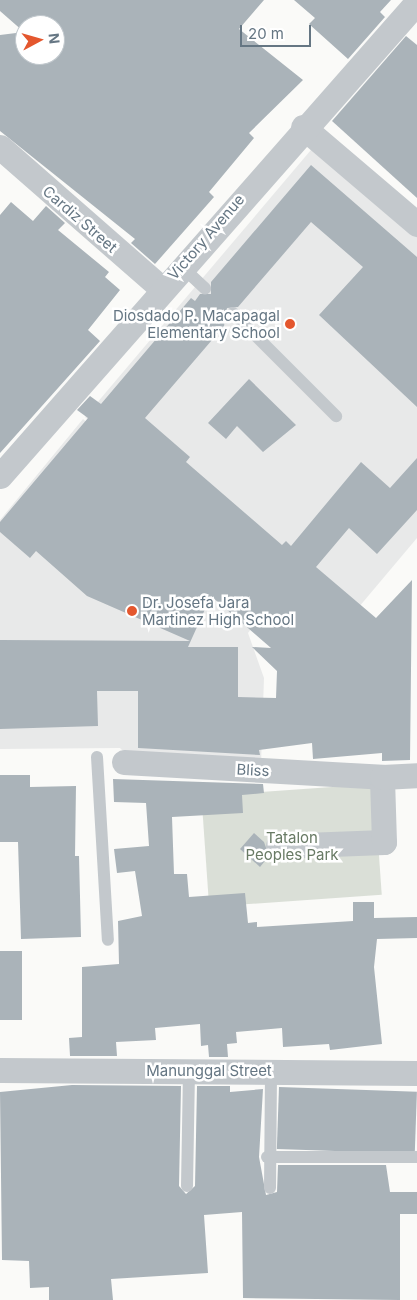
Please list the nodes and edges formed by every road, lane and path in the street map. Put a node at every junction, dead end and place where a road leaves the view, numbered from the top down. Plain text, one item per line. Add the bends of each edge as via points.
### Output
1 (417, 2) edge
2 (303, 127) junction
3 (0, 147) edge
4 (417, 224) edge
5 (181, 266) junction
6 (161, 288) junction
7 (206, 288) dead end
8 (233, 314) dead end
9 (336, 416) dead end
10 (0, 476) edge
11 (97, 758) dead end
12 (124, 762) dead end
13 (417, 774) edge
14 (382, 777) junction
15 (278, 846) dead end
16 (108, 940) dead end
17 (0, 1070) edge
18 (189, 1071) junction
19 (271, 1072) junction
20 (417, 1073) edge
21 (267, 1157) junction
22 (417, 1157) edge
23 (187, 1186) dead end
24 (270, 1188) dead end

1 - 2 street, Victory Avenue
2 - 4 street
2 - 5 street, Victory Avenue
3 - 6 street, Cardiz Street
5 - 6 street, Victory Avenue
5 - 7 lane
6 - 10 street, Victory Avenue
8 - 9 lane
11 - 16 lane
12 - 14 street, Bliss
13 - 14 street, Bliss
14 - 15 street via 384,842
17 - 18 street, Manunggal Street
18 - 19 street, Manunggal Street
18 - 23 lane
19 - 20 street, Manunggal Street
19 - 21 lane
21 - 22 lane
21 - 24 lane

